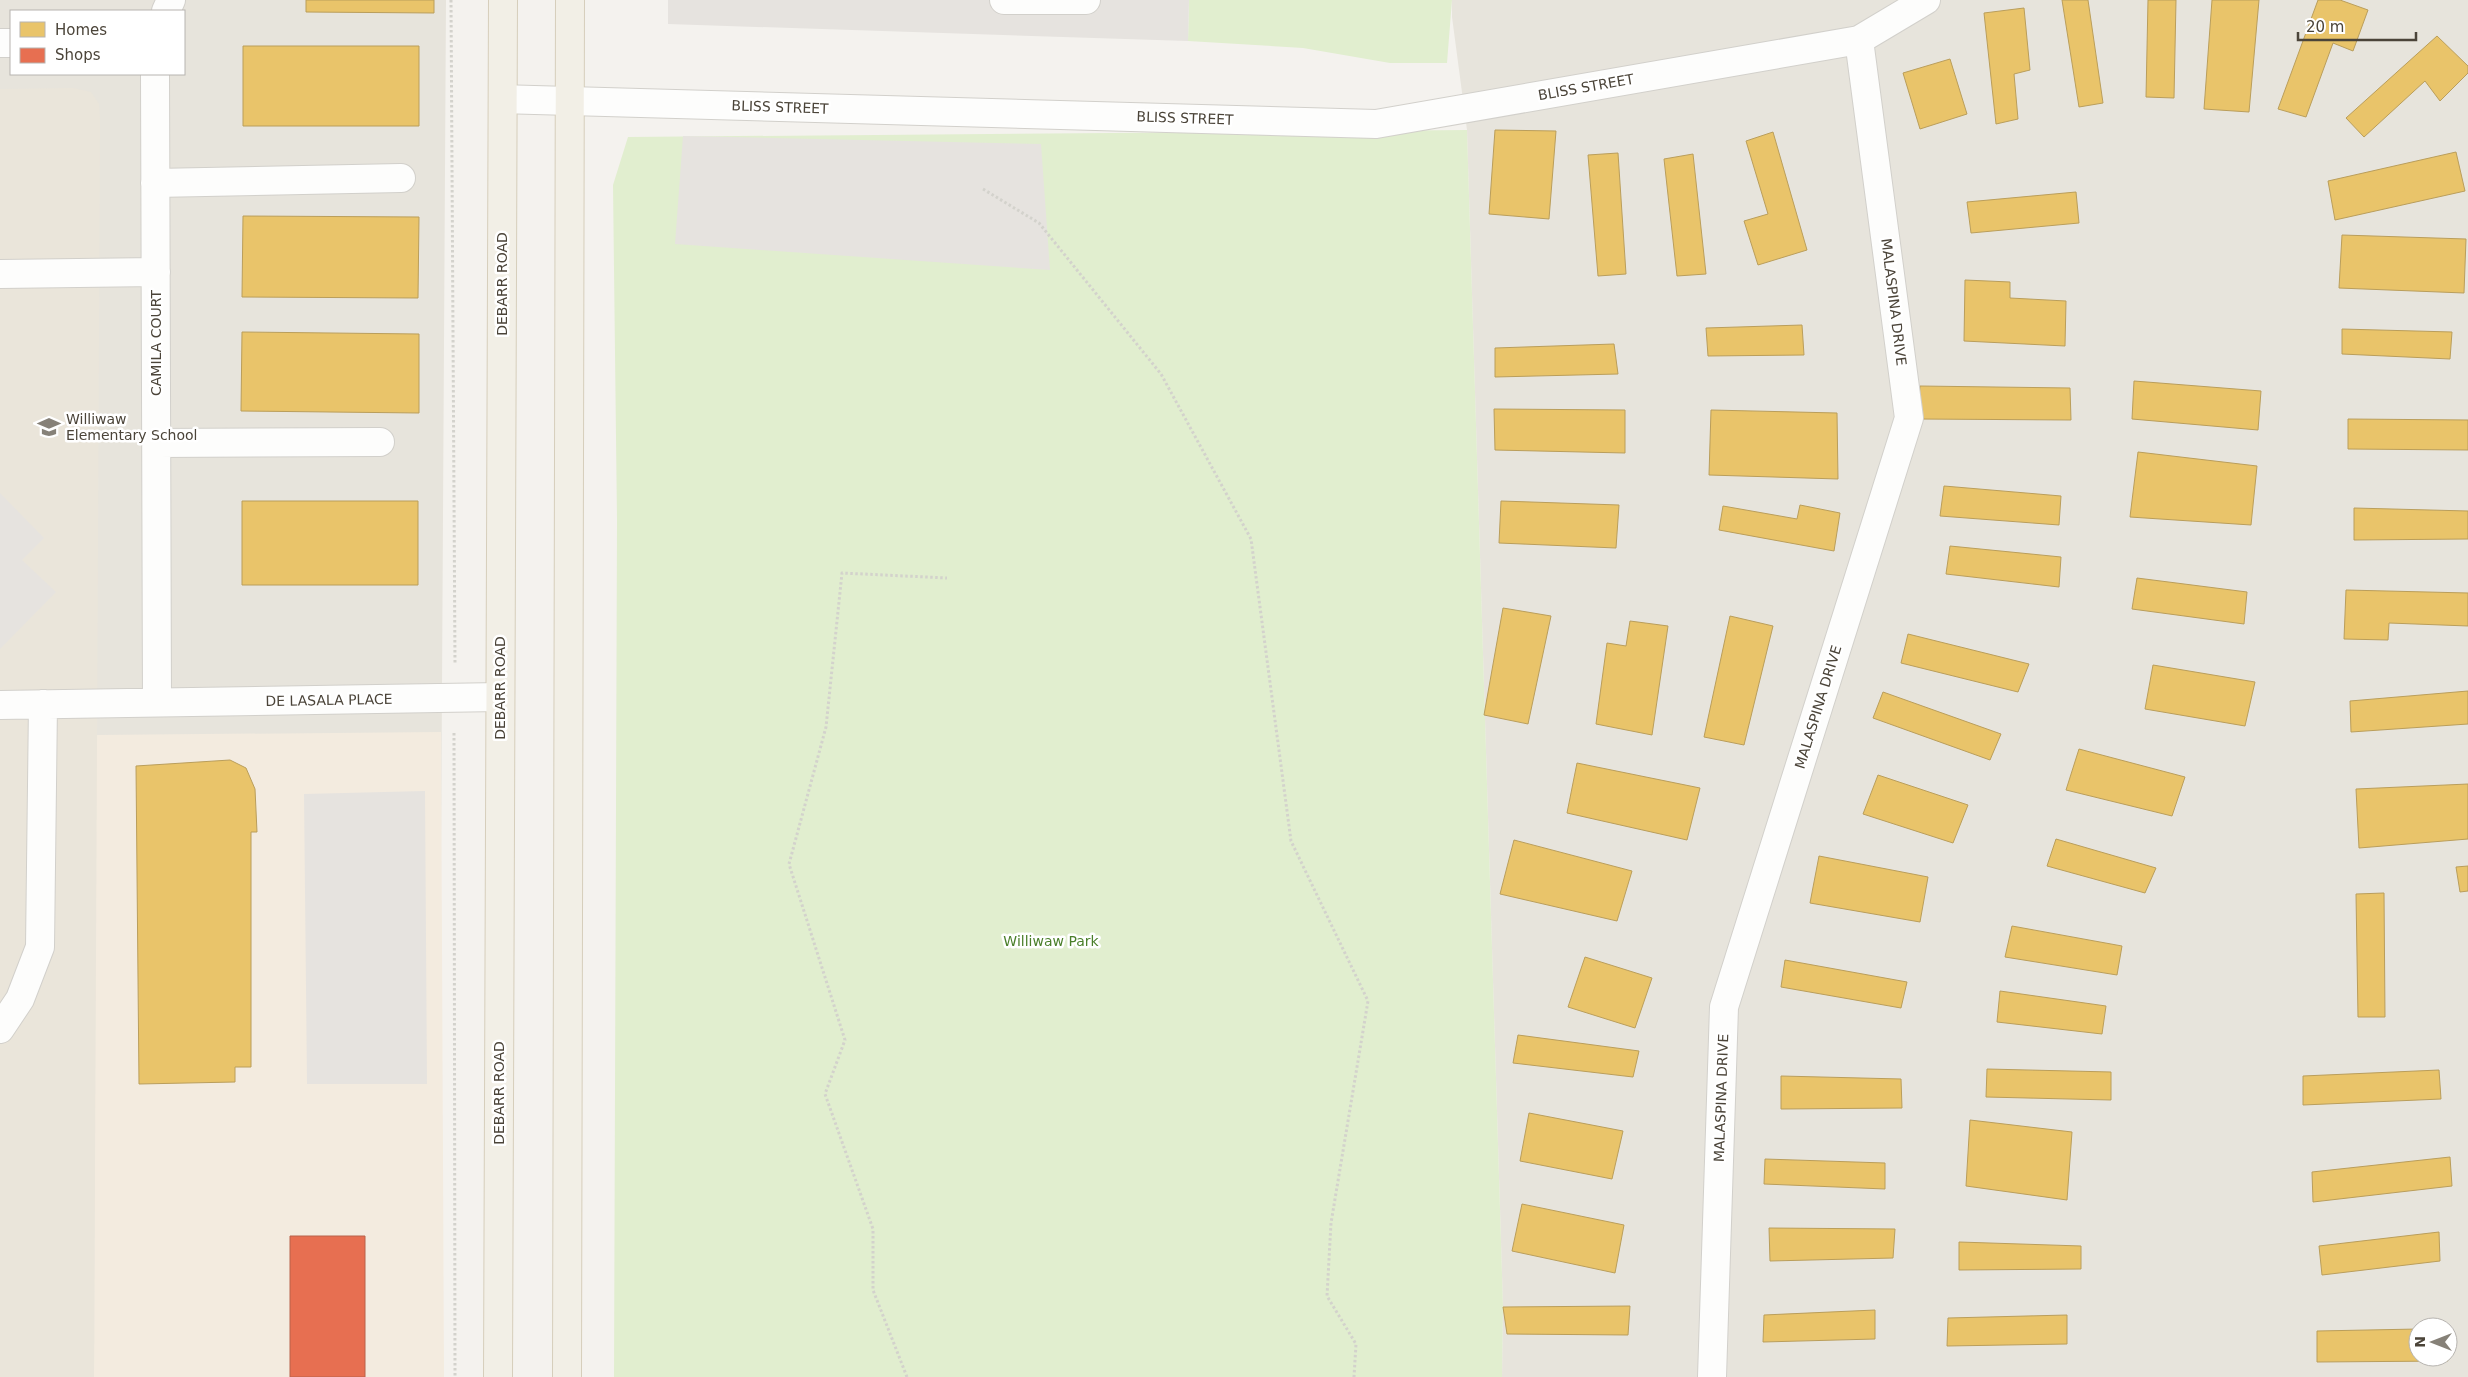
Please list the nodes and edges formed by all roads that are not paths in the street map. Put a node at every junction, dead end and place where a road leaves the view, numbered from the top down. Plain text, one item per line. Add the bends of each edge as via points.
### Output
1 (503, 0) edge
2 (570, 0) edge
3 (1004, 0) edge
4 (1086, 0) edge
5 (1926, 0) edge
6 (1859, 40) junction
7 (155, 75) edge
8 (503, 99) junction
9 (571, 101) junction
10 (401, 178) dead end
11 (155, 183) junction
12 (156, 272) junction
13 (0, 274) edge
14 (156, 442) junction
15 (380, 442) dead end
16 (500, 697) junction
17 (157, 702) junction
18 (42, 704) junction
19 (0, 705) edge
20 (0, 1029) edge
21 (498, 1377) edge
22 (567, 1377) edge
23 (1712, 1377) edge

1 - 8 main road, DEBARR ROAD
2 - 9 main road
3 - 4 street
5 - 6 street
6 - 9 street, BLISS STREET via 1376,124
6 - 23 street, MALASPINA DRIVE via 1909,418 1724,1007
7 - 11 street, CAMILA COURT
8 - 9 street, BLISS STREET
8 - 16 main road, DEBARR ROAD
9 - 22 main road
10 - 11 street
11 - 12 street, CAMILA COURT
12 - 13 street
12 - 14 street, CAMILA COURT
14 - 15 street
14 - 17 street, CAMILA COURT
16 - 17 street, DE LASALA PLACE
16 - 21 main road, DEBARR ROAD
17 - 18 street, DE LASALA PLACE
18 - 19 street, DE LASALA PLACE
18 - 20 street via 40,947 20,999

